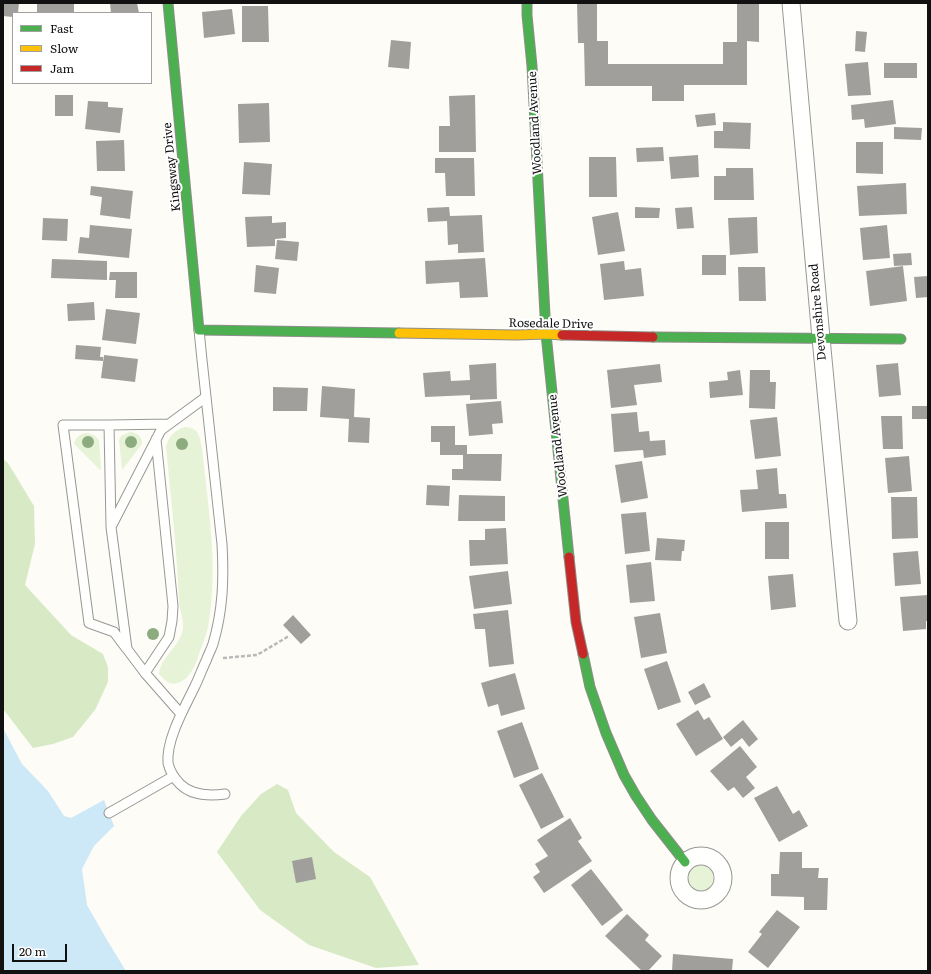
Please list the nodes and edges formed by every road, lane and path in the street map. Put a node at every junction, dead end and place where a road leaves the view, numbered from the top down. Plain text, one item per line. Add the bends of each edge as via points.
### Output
1 (168, 3) edge
2 (527, 3) edge
3 (791, 3) edge
4 (199, 330) junction
5 (546, 334) junction
6 (820, 338) junction
7 (902, 339) dead end
8 (206, 397) junction
9 (169, 424) junction
10 (109, 425) junction
11 (156, 439) junction
12 (111, 526) junction
13 (848, 621) dead end
14 (289, 636) dead end
15 (127, 649) junction
16 (207, 659) junction
17 (145, 673) junction
18 (181, 714) junction
19 (172, 777) junction
20 (226, 794) dead end
21 (109, 813) dead end
22 (685, 862) dead end

1 - 4 street, Kingsway Drive
2 - 5 street, Woodland Avenue
3 - 6 street, Devonshire Road
4 - 5 street, Rosedale Drive
4 - 8 lane
5 - 6 street, Rosedale Drive
5 - 22 street, Woodland Avenue via 576,622 590,687 624,775 652,820
6 - 7 street, Rosedale Drive
6 - 13 street, Devonshire Road
8 - 9 lane
8 - 16 lane via 224,569 220,617
9 - 10 lane
9 - 11 lane via 161,430
10 - 12 lane
10 - 15 lane via 63,425 89,623 114,632
11 - 12 lane
11 - 17 lane via 173,606 169,637
12 - 15 lane
14 - 16 path via 257,655
15 - 17 lane
16 - 18 lane
17 - 18 lane
18 - 19 lane via 169,752 168,763
19 - 20 lane via 195,793 209,796
19 - 21 lane

